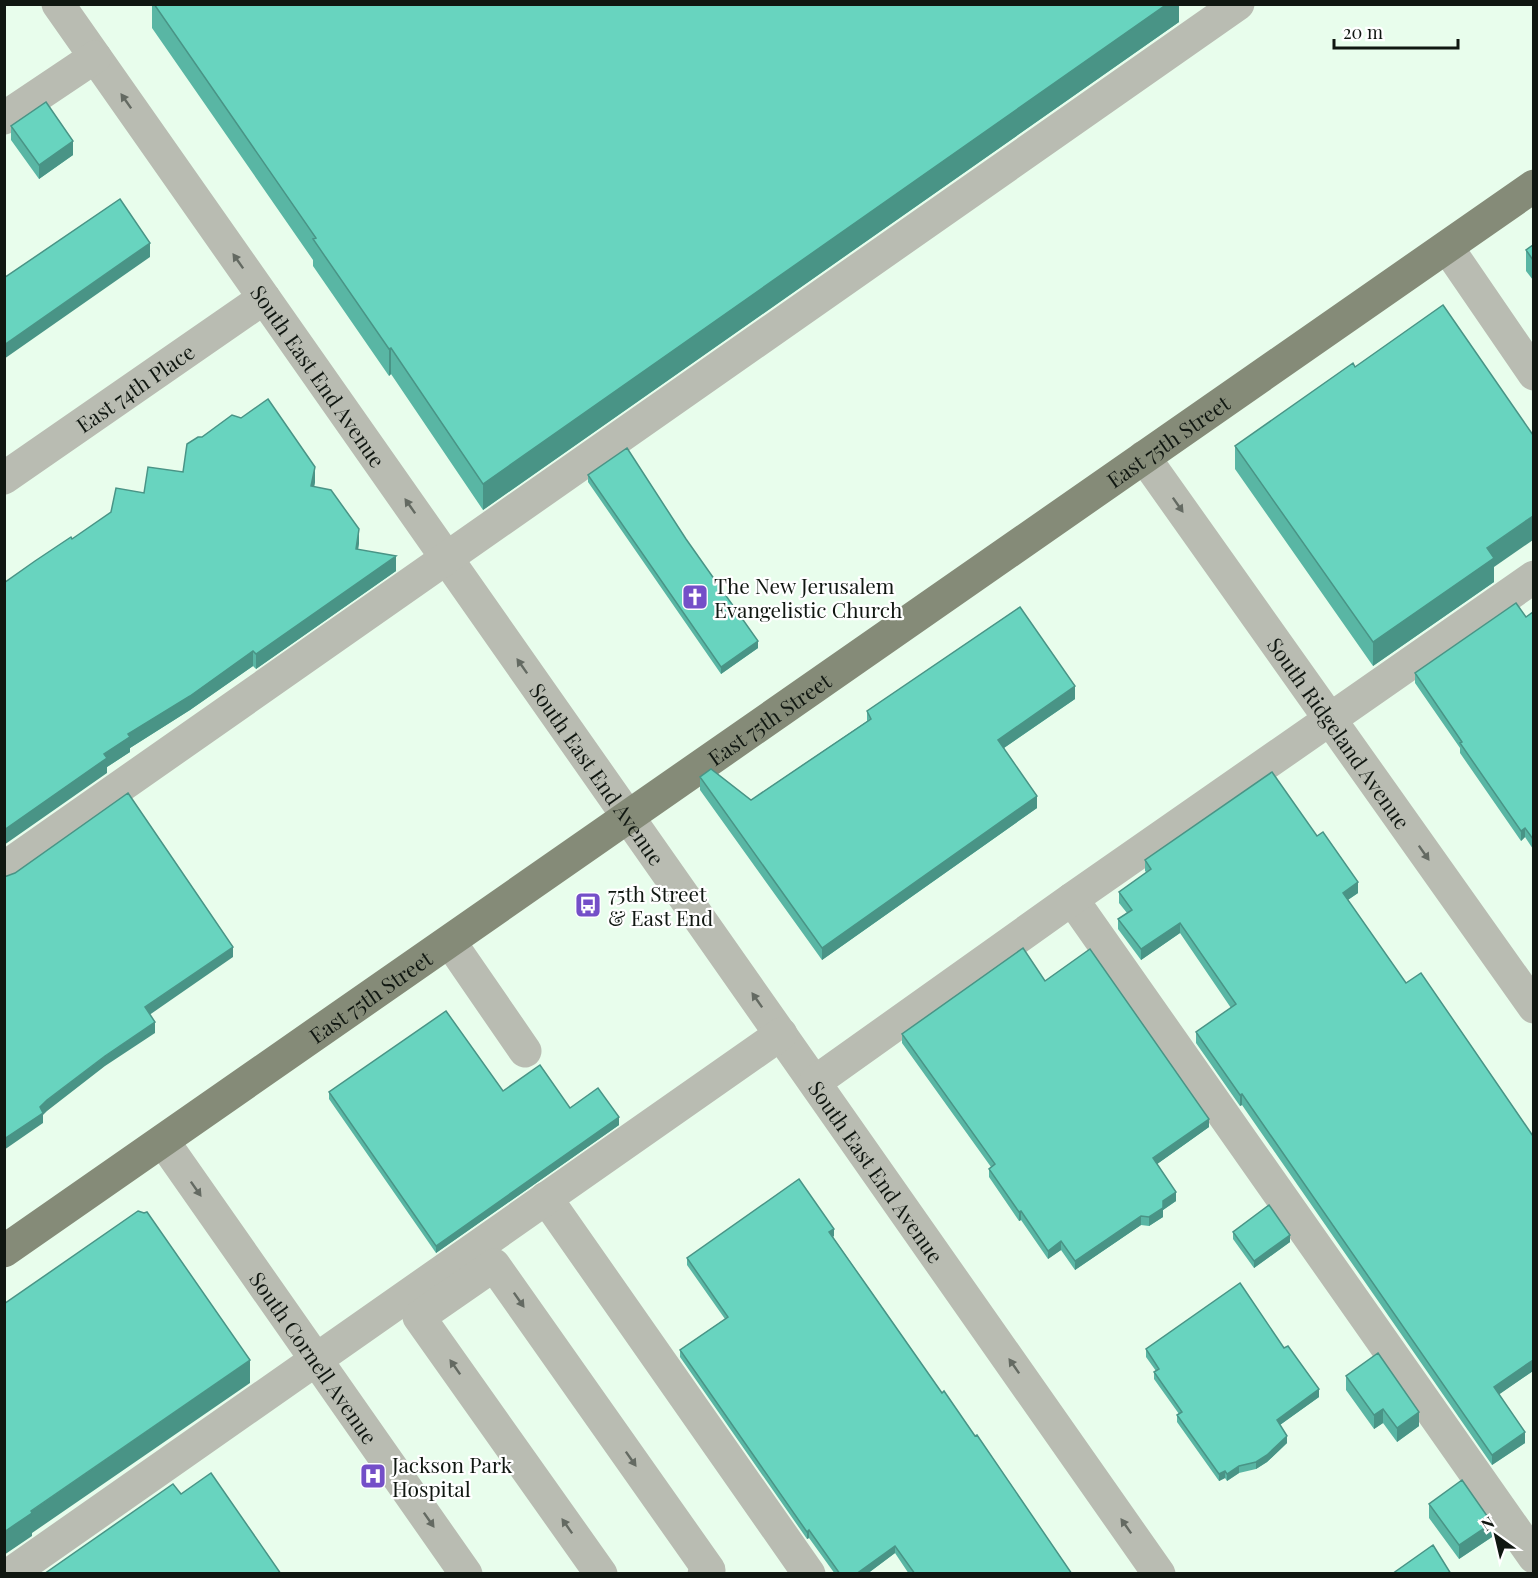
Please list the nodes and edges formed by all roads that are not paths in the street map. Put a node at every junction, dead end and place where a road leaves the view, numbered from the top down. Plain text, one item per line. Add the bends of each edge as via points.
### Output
1 (1238, 4) edge
2 (66, 8) edge
3 (95, 57) junction
4 (4, 118) edge
5 (1533, 186) edge
6 (1447, 246) junction
7 (264, 298) junction
8 (1533, 374) edge
9 (1144, 457) junction
10 (4, 478) edge
11 (447, 558) junction
12 (1533, 577) edge
13 (1330, 719) junction
14 (629, 817) junction
15 (4, 868) edge
16 (1072, 899) junction
17 (450, 942) junction
18 (1533, 1007) edge
19 (781, 1034) junction
20 (525, 1050) dead end
21 (814, 1082) junction
22 (163, 1141) junction
23 (546, 1198) junction
24 (4, 1251) edge
25 (413, 1307) junction
26 (316, 1359) junction
27 (1533, 1557) edge
28 (10, 1574) edge
29 (466, 1574) edge
30 (601, 1574) edge
31 (704, 1574) edge
32 (809, 1574) edge
33 (1159, 1574) edge

1 - 11 street
2 - 3 street, South East End Avenue
3 - 4 street
7 -> 3 street, South East End Avenue
5 - 6 main road, East 75th Street
6 - 8 street
6 - 9 main road, East 75th Street
7 - 10 street, East 74th Place
11 -> 7 street, South East End Avenue
9 -> 13 street, South Ridgeland Avenue
9 - 14 main road, East 75th Street
14 -> 11 street, South East End Avenue
11 - 15 street
12 - 13 street
13 - 16 street
13 -> 18 street, South Ridgeland Avenue
14 - 17 main road, East 75th Street
19 -> 14 street, South East End Avenue
16 - 21 street
16 - 27 street
17 - 20 street
17 - 22 main road, East 75th Street
19 - 21 street, South East End Avenue
19 - 23 street
33 -> 21 street, South East End Avenue
22 - 24 main road, East 75th Street
22 -> 26 street, South Cornell Avenue
23 - 25 street
23 - 32 street
25 - 26 street
30 -> 25 street
25 -> 31 street via 494,1264 710,1570
26 - 28 street
26 -> 29 street, South Cornell Avenue

